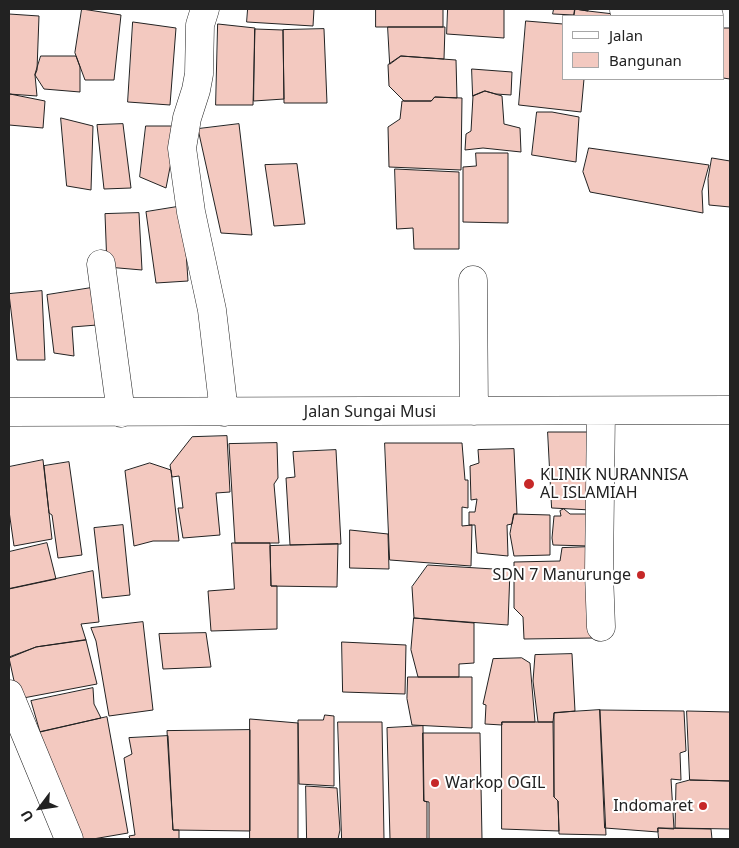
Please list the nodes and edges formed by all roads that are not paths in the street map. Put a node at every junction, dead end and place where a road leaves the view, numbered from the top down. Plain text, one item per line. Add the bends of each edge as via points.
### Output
1 (205, 9) edge
2 (624, 10) dead end
3 (695, 15) edge
4 (101, 264) dead end
5 (473, 280) dead end
6 (730, 410) edge
7 (474, 411) junction
8 (601, 411) junction
9 (9, 412) edge
10 (224, 412) junction
11 (121, 413) junction
12 (601, 627) dead end
13 (9, 694) edge
14 (69, 839) edge

1 - 10 street via 200,25 199,74 186,118 182,148 191,212 212,310
2 - 3 street
4 - 11 street
5 - 7 street
6 - 8 street, Jalan Sungai Musi
7 - 8 street, Jalan Sungai Musi
7 - 10 street, Jalan Sungai Musi
8 - 12 street
9 - 11 street, Jalan Sungai Musi
10 - 11 street, Jalan Sungai Musi
13 - 14 street

